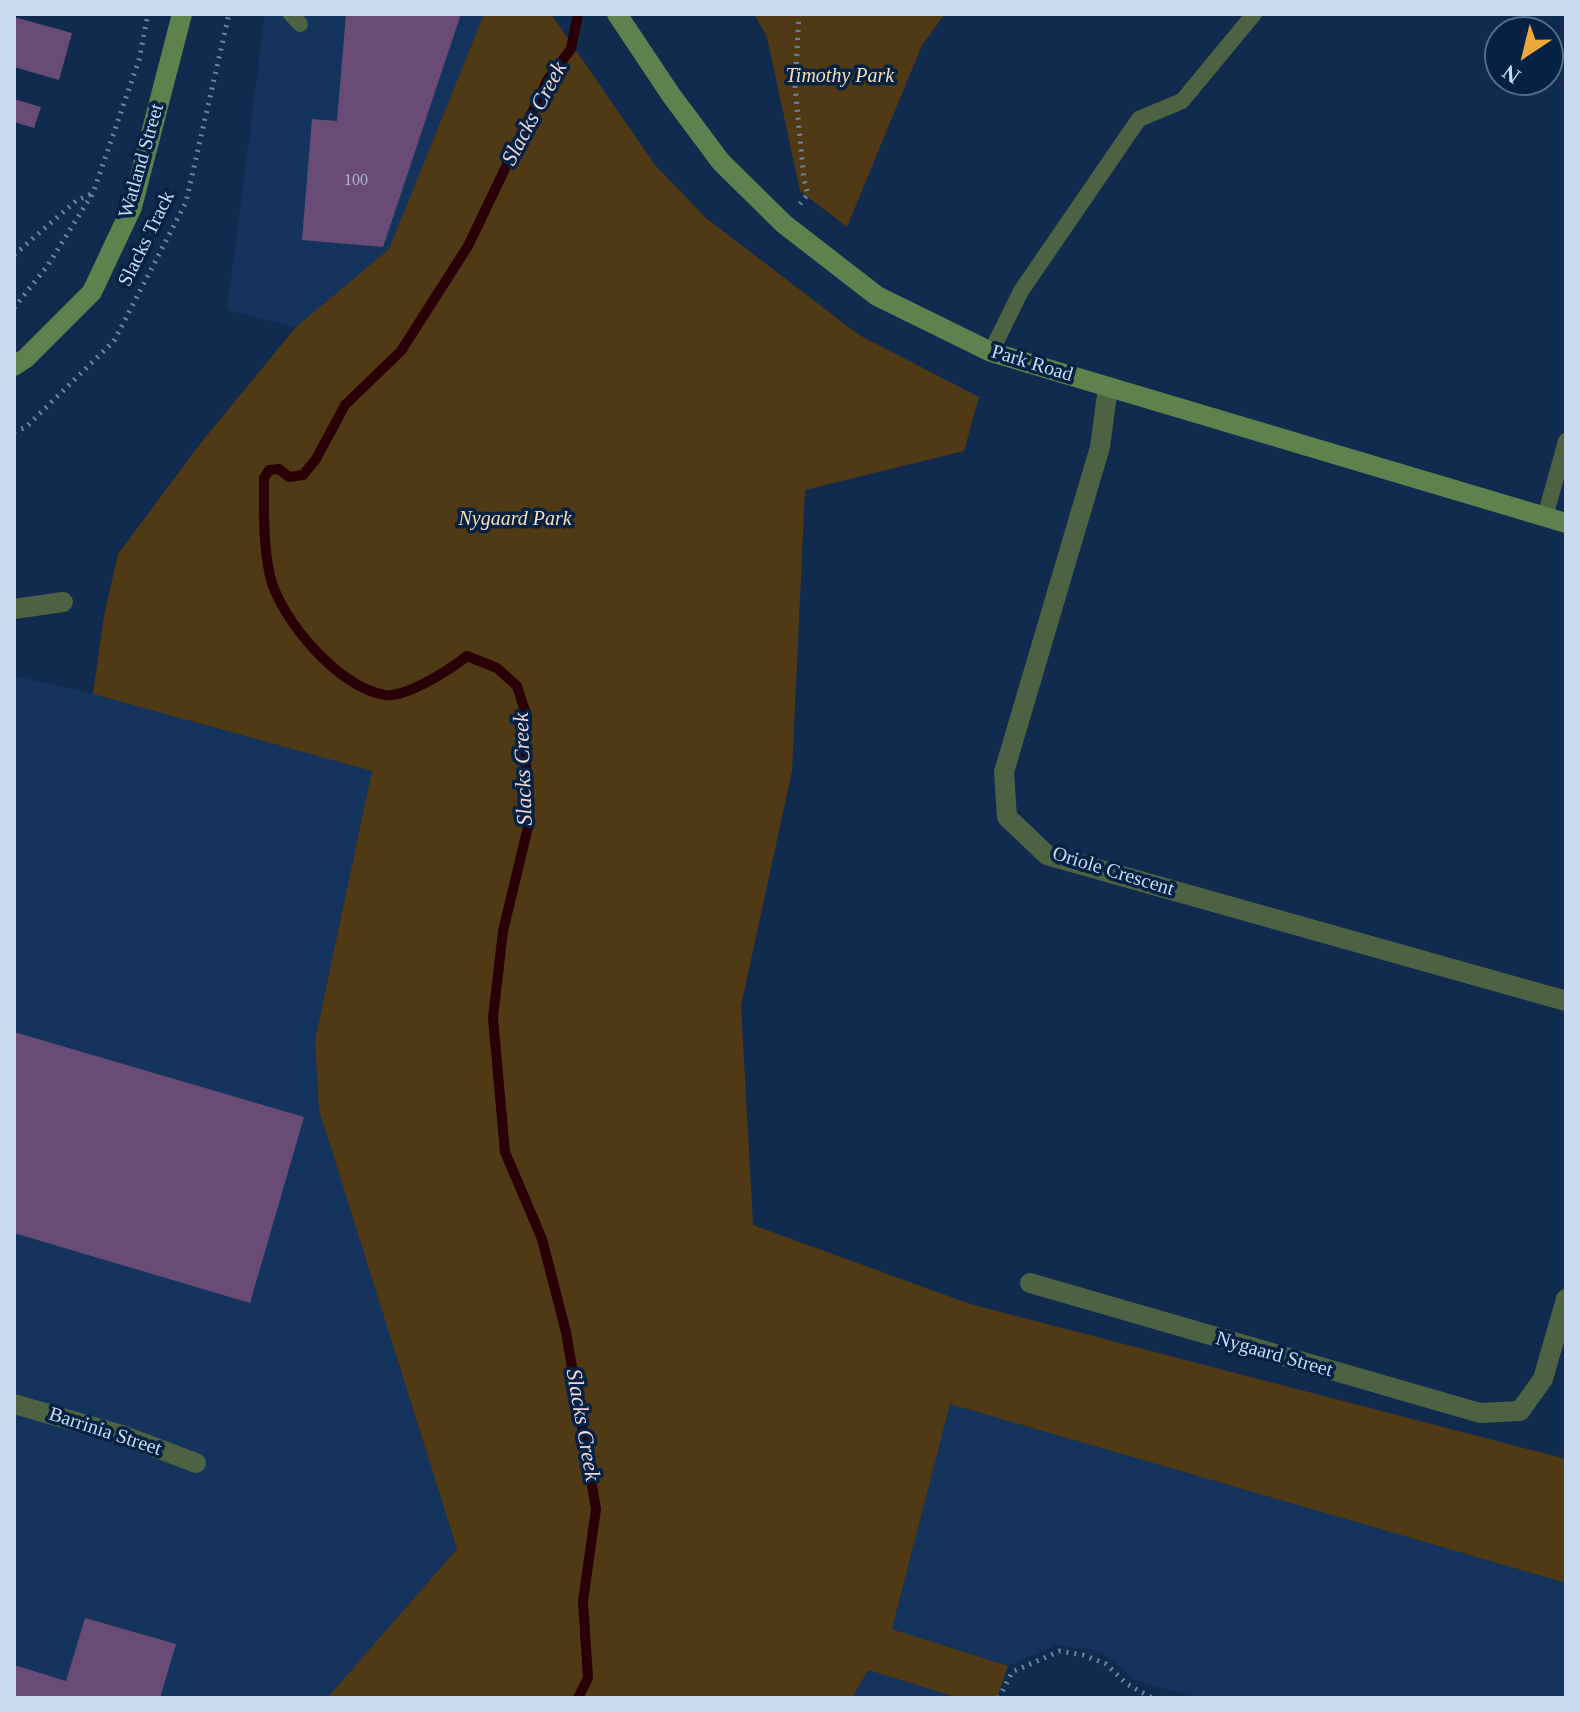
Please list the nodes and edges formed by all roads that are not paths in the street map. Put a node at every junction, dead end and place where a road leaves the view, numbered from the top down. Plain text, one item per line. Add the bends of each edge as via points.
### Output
1 (182, 14) edge
2 (1254, 14) edge
3 (618, 16) edge
4 (991, 352) junction
5 (14, 366) edge
6 (1108, 387) junction
7 (1566, 441) edge
8 (1545, 517) junction
9 (1566, 523) edge
10 (63, 602) dead end
11 (14, 609) edge
12 (1566, 1001) edge
13 (1030, 1283) dead end
14 (1566, 1299) edge
15 (14, 1404) edge
16 (196, 1463) dead end

1 - 5 street, Watland Street via 132,207 92,292
2 - 4 lane via 1182,101 1139,119 1021,291
3 - 4 street, Park Road via 721,162 784,224 877,296
4 - 6 street, Park Road
6 - 8 street, Park Road
6 - 12 street, Oriole Crescent via 1100,447 1004,772 1007,817 1047,855
7 - 8 lane
8 - 9 street, Park Road
10 - 11 street
13 - 14 street, Nygaard Street via 1480,1413 1520,1411 1543,1379
15 - 16 street, Barrinia Street

